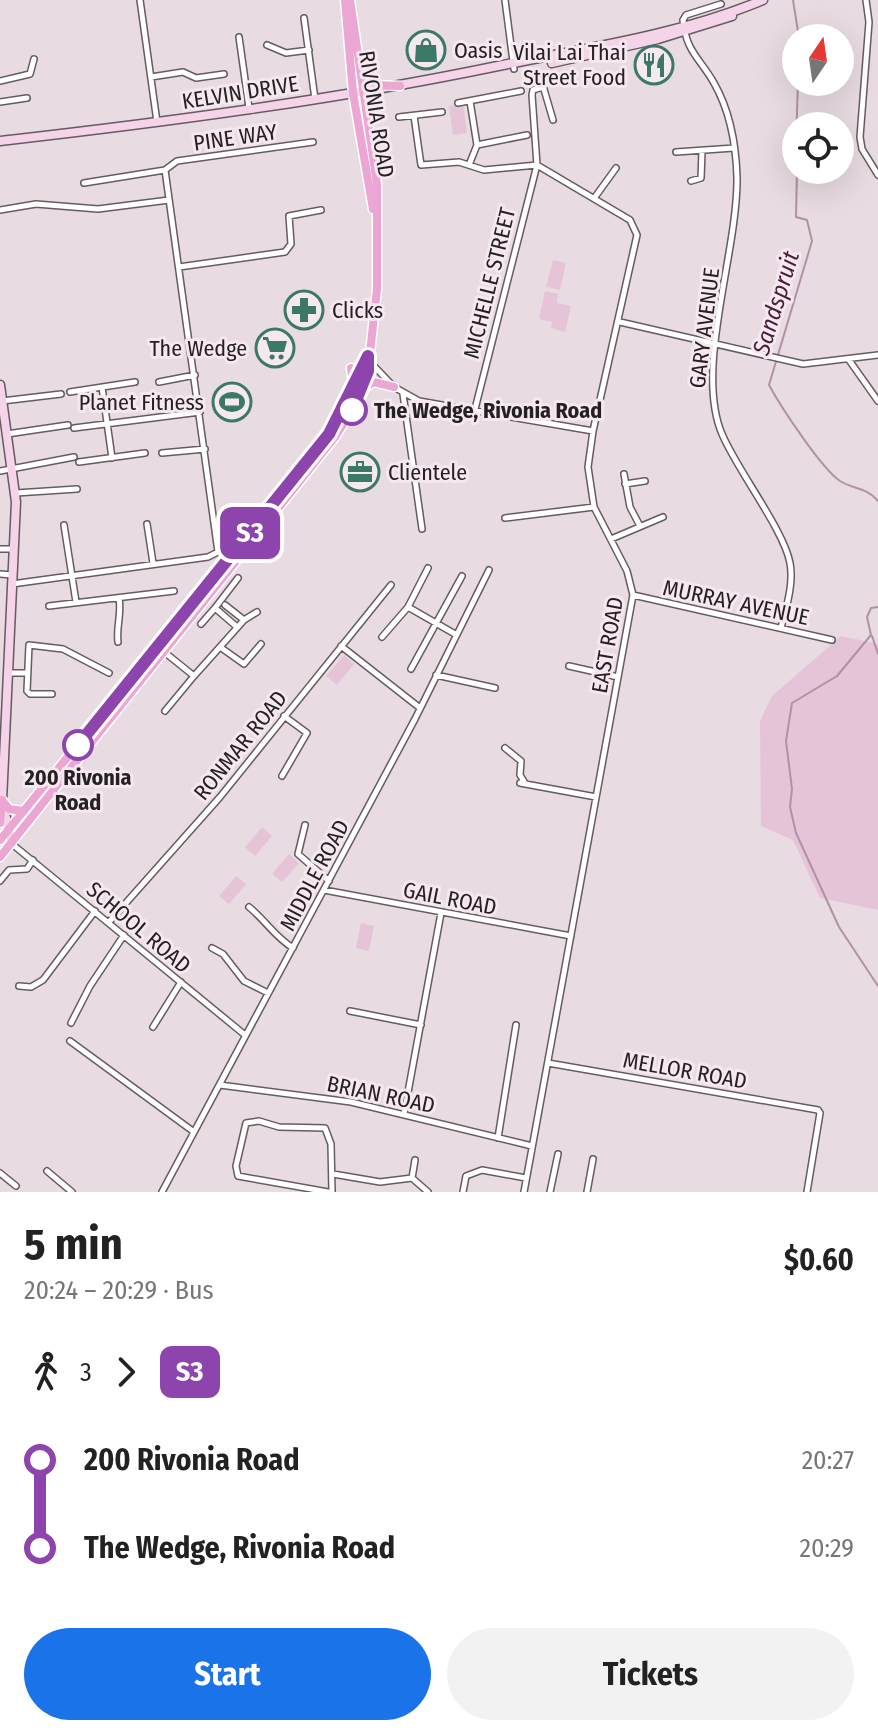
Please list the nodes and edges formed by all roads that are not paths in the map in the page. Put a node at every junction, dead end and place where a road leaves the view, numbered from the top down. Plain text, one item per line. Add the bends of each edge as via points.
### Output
1 (140, 0) edge
2 (347, 0) edge
3 (505, 0) edge
4 (866, 0) edge
5 (759, 2) edge
6 (721, 4) dead end
7 (304, 18) dead end
8 (684, 28) junction
9 (239, 37) dead end
10 (267, 45) dead end
11 (309, 50) junction
12 (358, 54) junction
13 (34, 59) dead end
14 (514, 67) junction
15 (224, 74) dead end
16 (151, 77) junction
17 (541, 79) dead end
18 (0, 81) edge
19 (400, 86) junction
20 (543, 87) junction
21 (521, 91) dead end
22 (364, 92) junction
23 (353, 93) junction
24 (27, 98) dead end
25 (315, 99) junction
26 (470, 101) junction
27 (0, 102) edge
28 (458, 103) dead end
29 (249, 109) junction
30 (442, 112) dead end
31 (414, 116) junction
32 (399, 117) dead end
33 (553, 120) dead end
34 (158, 123) junction
35 (527, 135) dead end
36 (0, 141) edge
37 (313, 142) dead end
38 (477, 145) junction
39 (734, 148) junction
40 (702, 151) junction
41 (676, 152) dead end
42 (469, 165) junction
43 (537, 165) junction
44 (616, 168) dead end
45 (165, 170) junction
46 (878, 175) edge
47 (691, 181) dead end
48 (84, 183) dead end
49 (595, 197) junction
50 (169, 200) junction
51 (0, 210) edge
52 (321, 210) dead end
53 (377, 233) junction
54 (178, 267) junction
55 (620, 322) junction
56 (717, 344) junction
57 (878, 355) edge
58 (849, 360) junction
59 (365, 365) junction
60 (195, 375) junction
61 (135, 382) dead end
62 (159, 382) dead end
63 (0, 385) edge
64 (102, 387) junction
65 (394, 387) junction
66 (70, 392) dead end
67 (356, 392) junction
68 (403, 393) junction
69 (61, 394) dead end
70 (2, 401) junction
71 (878, 401) edge
72 (475, 409) junction
73 (200, 412) junction
74 (107, 423) junction
75 (593, 431) junction
76 (7, 434) junction
77 (206, 449) junction
78 (145, 453) dead end
79 (162, 453) dead end
80 (74, 457) dead end
81 (112, 458) junction
82 (79, 462) dead end
83 (12, 469) junction
84 (0, 471) edge
85 (624, 474) dead end
86 (645, 481) dead end
87 (625, 484) junction
88 (77, 489) dead end
89 (16, 493) junction
90 (594, 507) junction
91 (663, 517) dead end
92 (505, 518) dead end
93 (147, 524) dead end
94 (64, 525) dead end
95 (640, 526) junction
96 (422, 529) dead end
97 (611, 539) junction
98 (0, 549) edge
99 (14, 549) junction
100 (153, 563) junction
101 (428, 568) dead end
102 (489, 570) dead end
103 (0, 574) edge
104 (72, 575) junction
105 (462, 576) dead end
106 (238, 578) dead end
107 (12, 579) junction
108 (391, 585) dead end
109 (174, 591) dead end
110 (633, 595) junction
111 (119, 597) junction
112 (76, 602) junction
113 (225, 605) dead end
114 (49, 606) dead end
115 (408, 607) junction
116 (215, 608) junction
117 (257, 612) dead end
118 (244, 620) junction
119 (437, 623) junction
120 (201, 624) dead end
121 (237, 627) junction
122 (781, 628) junction
123 (455, 634) junction
124 (382, 637) dead end
125 (832, 640) dead end
126 (118, 642) dead end
127 (261, 644) dead end
128 (341, 646) junction
129 (220, 647) junction
130 (160, 648) junction
131 (569, 666) dead end
132 (411, 669) dead end
133 (8, 673) junction
134 (26, 673) junction
135 (109, 673) dead end
136 (436, 675) junction
137 (194, 676) junction
138 (618, 677) junction
139 (495, 688) dead end
140 (52, 694) dead end
141 (420, 708) junction
142 (165, 711) dead end
143 (284, 716) junction
144 (97, 734) junction
145 (85, 737) junction
146 (505, 748) dead end
147 (282, 776) dead end
148 (596, 797) junction
149 (2, 800) junction
150 (24, 811) junction
151 (0, 823) edge
152 (305, 825) dead end
153 (9, 829) junction
154 (0, 840) edge
155 (12, 843) junction
156 (0, 857) edge
157 (33, 860) junction
158 (0, 881) edge
159 (329, 881) junction
160 (324, 890) junction
161 (249, 907) dead end
162 (95, 911) junction
163 (441, 913) junction
164 (109, 922) junction
165 (124, 935) junction
166 (571, 936) junction
167 (212, 948) dead end
168 (293, 948) junction
169 (181, 982) junction
170 (19, 986) dead end
171 (268, 993) junction
172 (350, 1011) dead end
173 (71, 1023) dead end
174 (421, 1025) junction
175 (516, 1025) dead end
176 (153, 1027) dead end
177 (245, 1035) junction
178 (70, 1041) dead end
179 (548, 1063) junction
180 (220, 1085) junction
181 (404, 1114) junction
182 (194, 1132) junction
183 (498, 1138) junction
184 (533, 1146) junction
185 (558, 1154) dead end
186 (593, 1159) dead end
187 (415, 1160) dead end
188 (47, 1171) dead end
189 (0, 1173) edge
190 (333, 1174) junction
191 (412, 1178) junction
192 (527, 1178) junction
193 (16, 1186) dead end
194 (72, 1192) edge
195 (162, 1192) edge
196 (330, 1192) edge
197 (428, 1192) edge
198 (463, 1192) edge
199 (524, 1192) edge
200 (550, 1192) edge
201 (587, 1192) edge
202 (807, 1192) edge

1 - 16 street
2 - 12 main road, RIVONIA ROAD
2 - 23 main road, RIVONIA ROAD
3 - 14 street
4 - 46 street via 860,137
5 - 8 main road, KELVIN DRIVE
6 - 8 street via 686,15
7 - 11 street
8 - 14 main road, KELVIN DRIVE
8 - 39 street, GARY AVENUE via 689,50 719,92
9 - 29 street
10 - 11 street via 286,53
11 - 25 street
12 - 19 main road via 373,83
12 - 22 main road, RIVONIA ROAD
13 - 18 street via 30,74
14 - 19 main road, KELVIN DRIVE
15 - 16 street
16 - 34 street
17 - 20 street
19 - 22 main road, KELVIN DRIVE
20 - 33 street
20 - 43 street, MICHELLE STREET via 532,95
21 - 26 street
22 - 23 main road, KELVIN DRIVE
22 - 53 main road, RIVONIA ROAD via 377,184
23 - 25 main road, KELVIN DRIVE
23 - 53 main road, RIVONIA ROAD
24 - 27 street
25 - 29 main road, KELVIN DRIVE
26 - 28 street
26 - 38 street
29 - 34 main road, KELVIN DRIVE
30 - 31 street
31 - 32 street
31 - 42 street via 421,165
34 - 36 main road, KELVIN DRIVE
35 - 38 street
37 - 45 street, PINE WAY via 177,161
38 - 42 street
39 - 40 street
39 - 56 street, GARY AVENUE via 734,227
40 - 41 street
40 - 47 street via 702,175
42 - 43 street via 484,170
43 - 49 street, EAST ROAD
43 - 72 street, MICHELLE STREET
44 - 49 street
45 - 48 street, PINE WAY
45 - 50 street
49 - 55 street, EAST ROAD via 630,220 637,235
50 - 51 street via 98,209 36,204
50 - 54 street
52 - 54 street via 290,215 291,244 285,252
53 - 59 main road, RIVONIA ROAD via 375,318
54 - 60 street
55 - 56 street
55 - 75 street, EAST ROAD
56 - 58 street via 810,364
56 - 122 street, GARY AVENUE via 711,398 722,435 790,563
57 - 58 street
58 - 71 street
59 - 65 street
59 - 67 main road
59 - 67 main road, RIVONIA ROAD
60 - 62 street
60 - 73 street
61 - 64 street
63 - 70 main road
64 - 66 street
64 - 74 street
65 - 67 main road via 374,382
65 - 68 street
67 - 130 main road, RIVONIA ROAD via 329,434
68 - 72 street via 425,402
68 - 96 street
69 - 70 street
70 - 76 main road
72 - 75 street
73 - 74 street
73 - 77 street
74 - 76 street
74 - 81 street
75 - 90 street, EAST ROAD via 588,480
76 - 83 main road
77 - 79 street
77 - 100 street via 218,552
78 - 81 street
80 - 83 street
81 - 82 street
83 - 84 street
83 - 89 main road
85 - 87 street
86 - 87 street
87 - 95 street
88 - 89 street
89 - 99 main road
90 - 92 street
90 - 97 street, EAST ROAD
91 - 95 street
93 - 100 street
94 - 104 street
95 - 97 street
97 - 110 street, EAST ROAD
98 - 99 street
99 - 107 main road
100 - 104 street
101 - 115 street
102 - 123 street, MIDDLE ROAD
103 - 107 street
104 - 107 street
104 - 112 street
105 - 119 street
106 - 116 street
107 - 133 main road
108 - 128 street, RONMAR ROAD
109 - 111 street
110 - 122 street, MURRAY AVENUE
110 - 138 street, EAST ROAD
111 - 112 street
111 - 126 street
112 - 114 street
113 - 118 street
115 - 119 street
115 - 124 street
116 - 120 street
116 - 121 street
117 - 118 street
118 - 121 street
119 - 123 street
119 - 132 street
121 - 129 street
122 - 125 street, MURRAY AVENUE
123 - 136 street, MIDDLE ROAD
127 - 129 street via 244,664
128 - 141 street
128 - 143 street, RONMAR ROAD
129 - 137 street
130 - 137 street
130 - 144 main road, RIVONIA ROAD
130 - 145 main road, RIVONIA ROAD
131 - 138 street
133 - 134 street
133 - 149 main road
134 - 135 street via 31,645 63,649
134 - 140 street via 28,693
136 - 139 street
136 - 141 street, MIDDLE ROAD
137 - 142 street
138 - 148 street, EAST ROAD
141 - 159 street, MIDDLE ROAD
143 - 147 street via 307,733
143 - 164 street, RONMAR ROAD
144 - 145 main road
144 - 155 main road, RIVONIA ROAD
145 - 150 main road, RIVONIA ROAD
146 - 148 street via 521,761 523,783
148 - 166 street, EAST ROAD
149 - 150 main road via 9,809
149 - 151 main road
149 - 153 main road
150 - 153 main road, RIVONIA ROAD
152 - 159 street via 298,854
153 - 154 main road, RIVONIA ROAD
153 - 155 main road
155 - 156 main road, RIVONIA ROAD
155 - 157 street, SCHOOL ROAD
157 - 158 street via 27,869 9,870
157 - 162 street, SCHOOL ROAD
159 - 160 street, MIDDLE ROAD
160 - 163 street, GAIL ROAD
160 - 168 street, MIDDLE ROAD
161 - 168 street
162 - 164 street, SCHOOL ROAD
162 - 170 street via 43,980
163 - 166 street, GAIL ROAD
163 - 174 street
164 - 165 street, SCHOOL ROAD
165 - 169 street, SCHOOL ROAD
165 - 173 street
166 - 179 street, EAST ROAD
167 - 171 street via 244,981
168 - 171 street, MIDDLE ROAD
169 - 176 street
169 - 177 street, SCHOOL ROAD
171 - 177 street, MIDDLE ROAD
172 - 174 street
174 - 181 street
175 - 183 street
177 - 180 street, MIDDLE ROAD
178 - 182 street
179 - 184 street, EAST ROAD
179 - 202 street, MELLOR ROAD via 818,1110
180 - 181 street, BRIAN ROAD
180 - 182 street, MIDDLE ROAD
181 - 183 street, BRIAN ROAD
182 - 195 street, MIDDLE ROAD
183 - 184 street, BRIAN ROAD
184 - 192 street, EAST ROAD
185 - 200 street
186 - 201 street
187 - 191 street
188 - 194 street
189 - 193 street
190 - 191 street via 380,1182
190 - 196 street
190 - 196 street via 325,1128 246,1123 238,1176
191 - 197 street
192 - 198 street via 476,1170 466,1176
192 - 199 street, EAST ROAD

